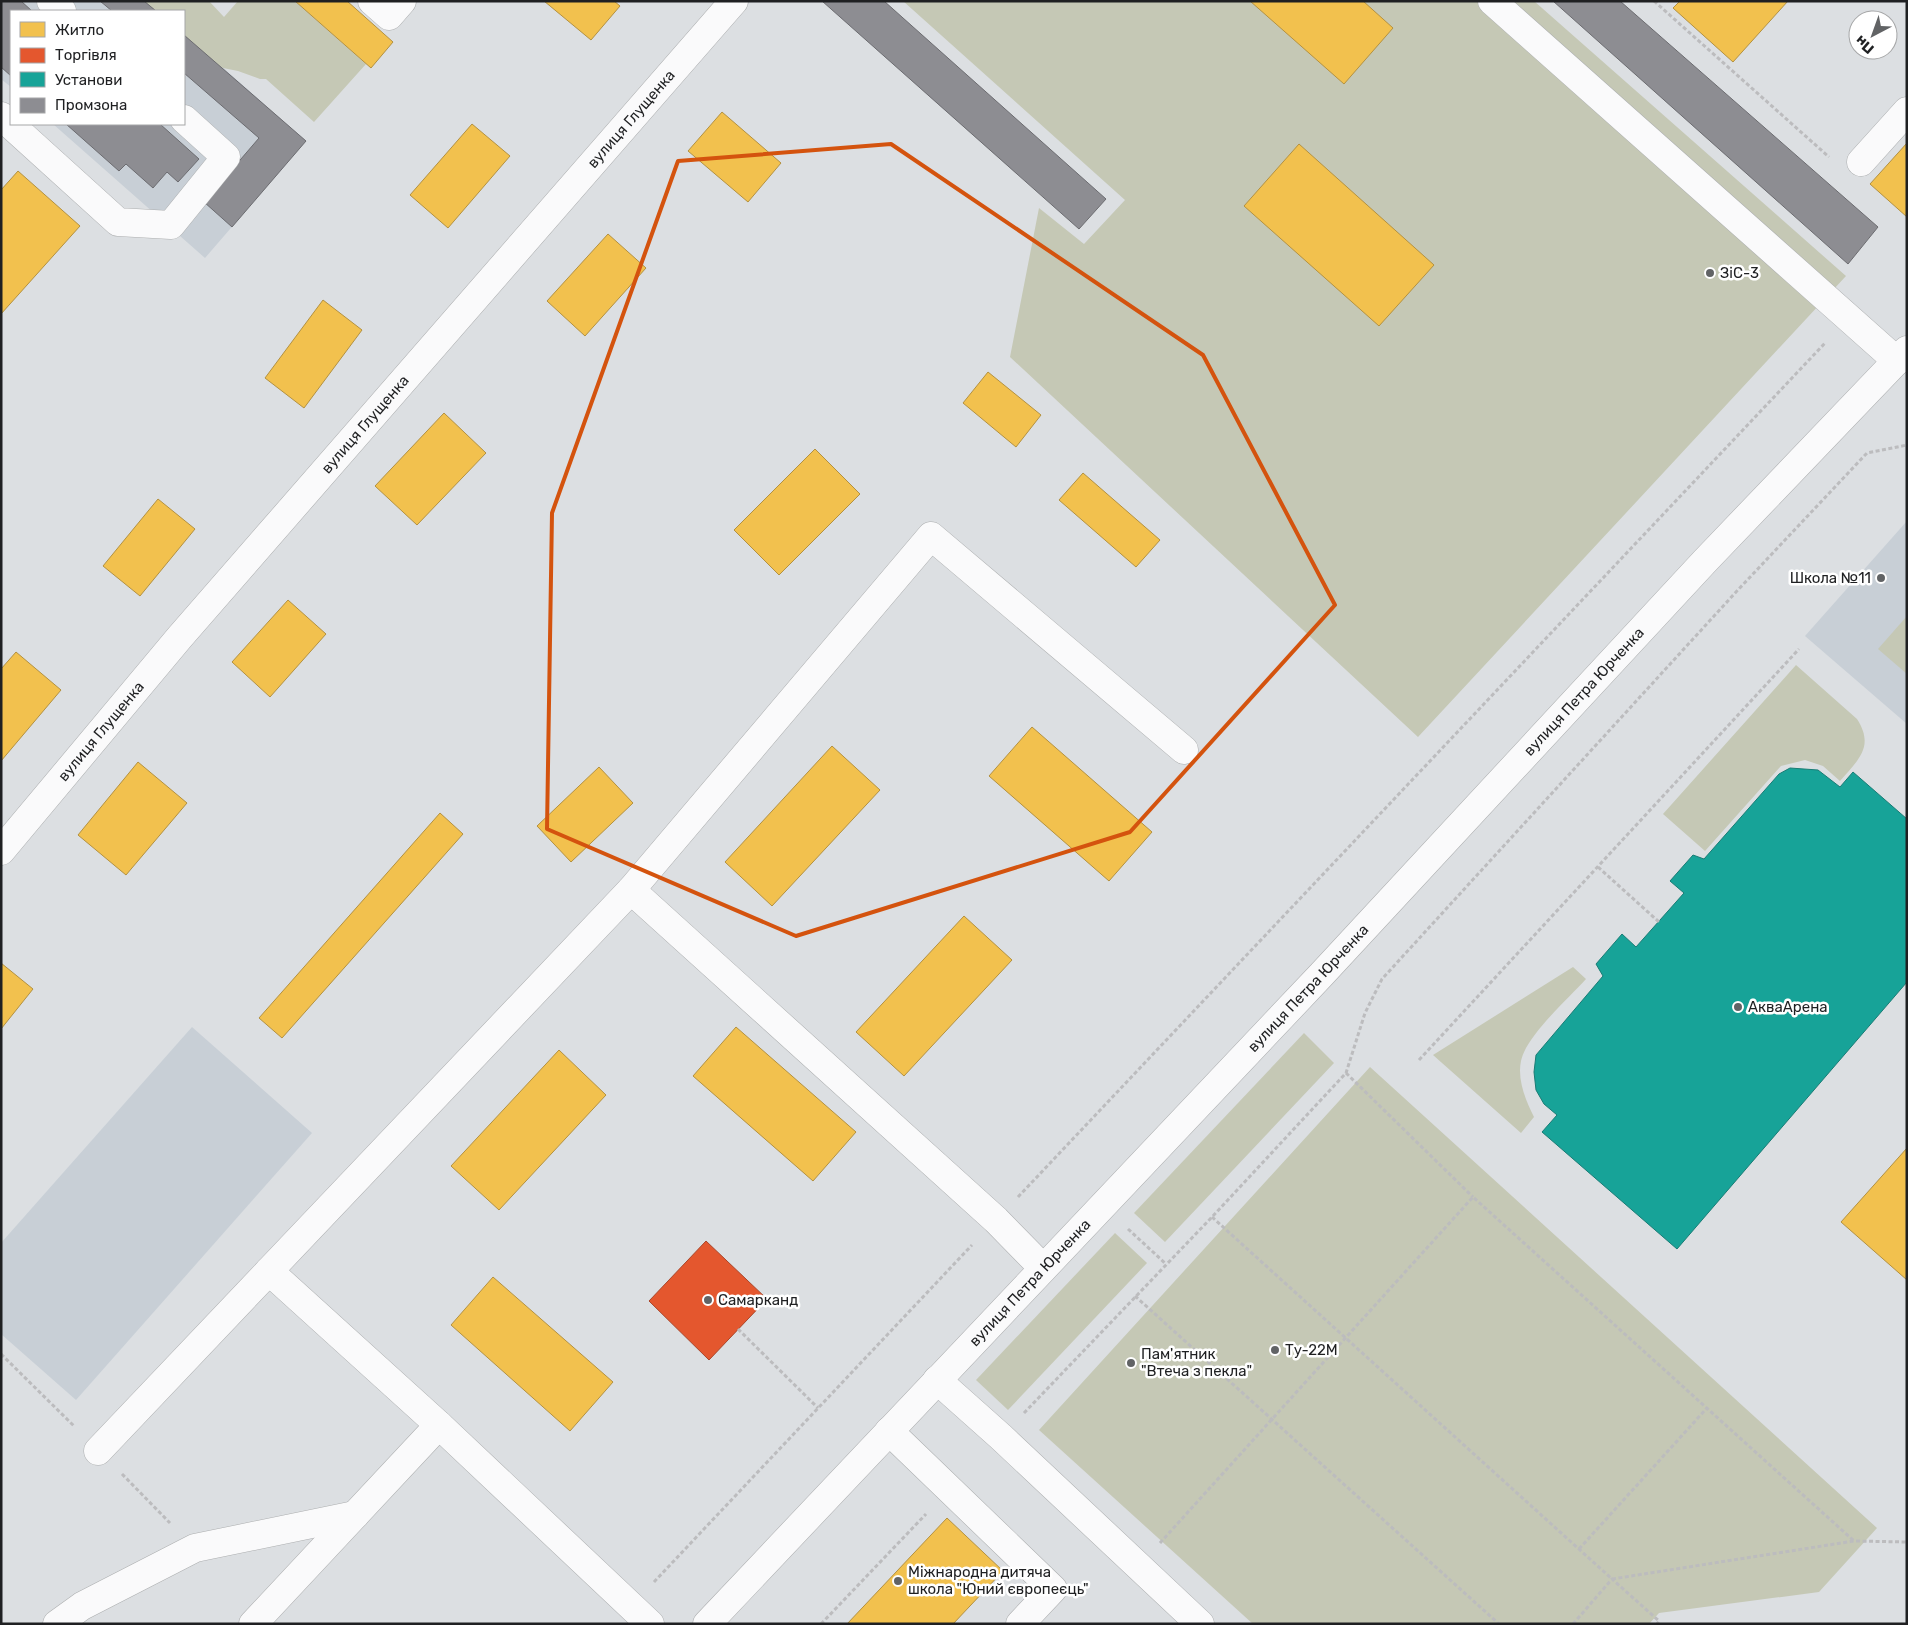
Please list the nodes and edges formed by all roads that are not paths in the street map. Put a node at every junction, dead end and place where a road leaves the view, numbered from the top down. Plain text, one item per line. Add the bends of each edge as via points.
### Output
1 (51, 1) edge
2 (372, 1) edge
3 (402, 1) edge
4 (734, 1) edge
5 (1492, 1) edge
6 (61, 10) edge
7 (1907, 111) edge
8 (185, 120) edge
9 (11, 125) edge
10 (1861, 162) road end
11 (1902, 355) edge
12 (1184, 750) dead end
13 (1, 851) edge
14 (631, 890) junction
15 (1043, 1268) junction
16 (269, 1271) junction
17 (937, 1380) junction
18 (439, 1425) junction
19 (889, 1431) junction
20 (98, 1450) dead end
21 (355, 1515) junction
22 (640, 1615) edge
23 (56, 1624) edge
24 (253, 1624) edge
25 (707, 1624) edge
26 (1020, 1624) edge
27 (1200, 1624) edge

1 - 6 street
2 - 3 street via 389,16
4 - 13 street, вулиця Глущенка via 179,638
5 - 11 street via 1849,318
7 - 10 street
8 - 9 street via 226,157 171,225 118,222
11 - 15 street, вулиця Петра Юрченка
12 - 14 street via 930,536
14 - 15 street via 996,1220
14 - 16 street
15 - 17 street, вулиця Петра Юрченка
16 - 18 street
16 - 20 street
17 - 19 street, вулиця Петра Юрченка
17 - 27 street
18 - 21 street
18 - 22 street
19 - 25 street, вулиця Петра Юрченка
19 - 26 street via 1052,1589
21 - 23 street via 195,1548 82,1606
21 - 24 street

